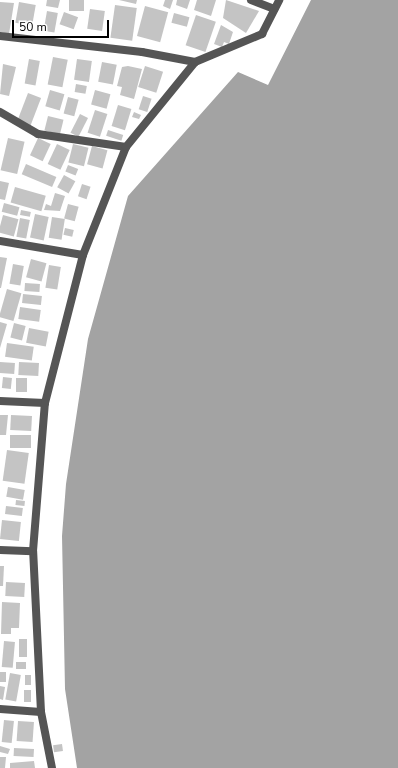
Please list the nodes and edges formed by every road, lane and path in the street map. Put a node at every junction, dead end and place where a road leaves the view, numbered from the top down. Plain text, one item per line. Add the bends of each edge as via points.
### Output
1 (251, 0) edge
2 (279, 0) edge
3 (274, 9) junction
4 (0, 36) edge
5 (195, 62) junction
6 (0, 112) edge
7 (126, 147) junction
8 (0, 241) edge
9 (83, 255) junction
10 (0, 401) edge
11 (45, 402) junction
12 (0, 550) edge
13 (33, 551) junction
14 (0, 709) edge
15 (41, 712) junction
16 (52, 768) edge

1 - 3 street
2 - 3 street
3 - 5 street via 262,34
4 - 5 street via 142,52
5 - 7 street
6 - 7 street via 38,134
7 - 9 street
8 - 9 street
9 - 11 street
10 - 11 street
11 - 13 street
12 - 13 street
13 - 15 street
14 - 15 street
15 - 16 street

